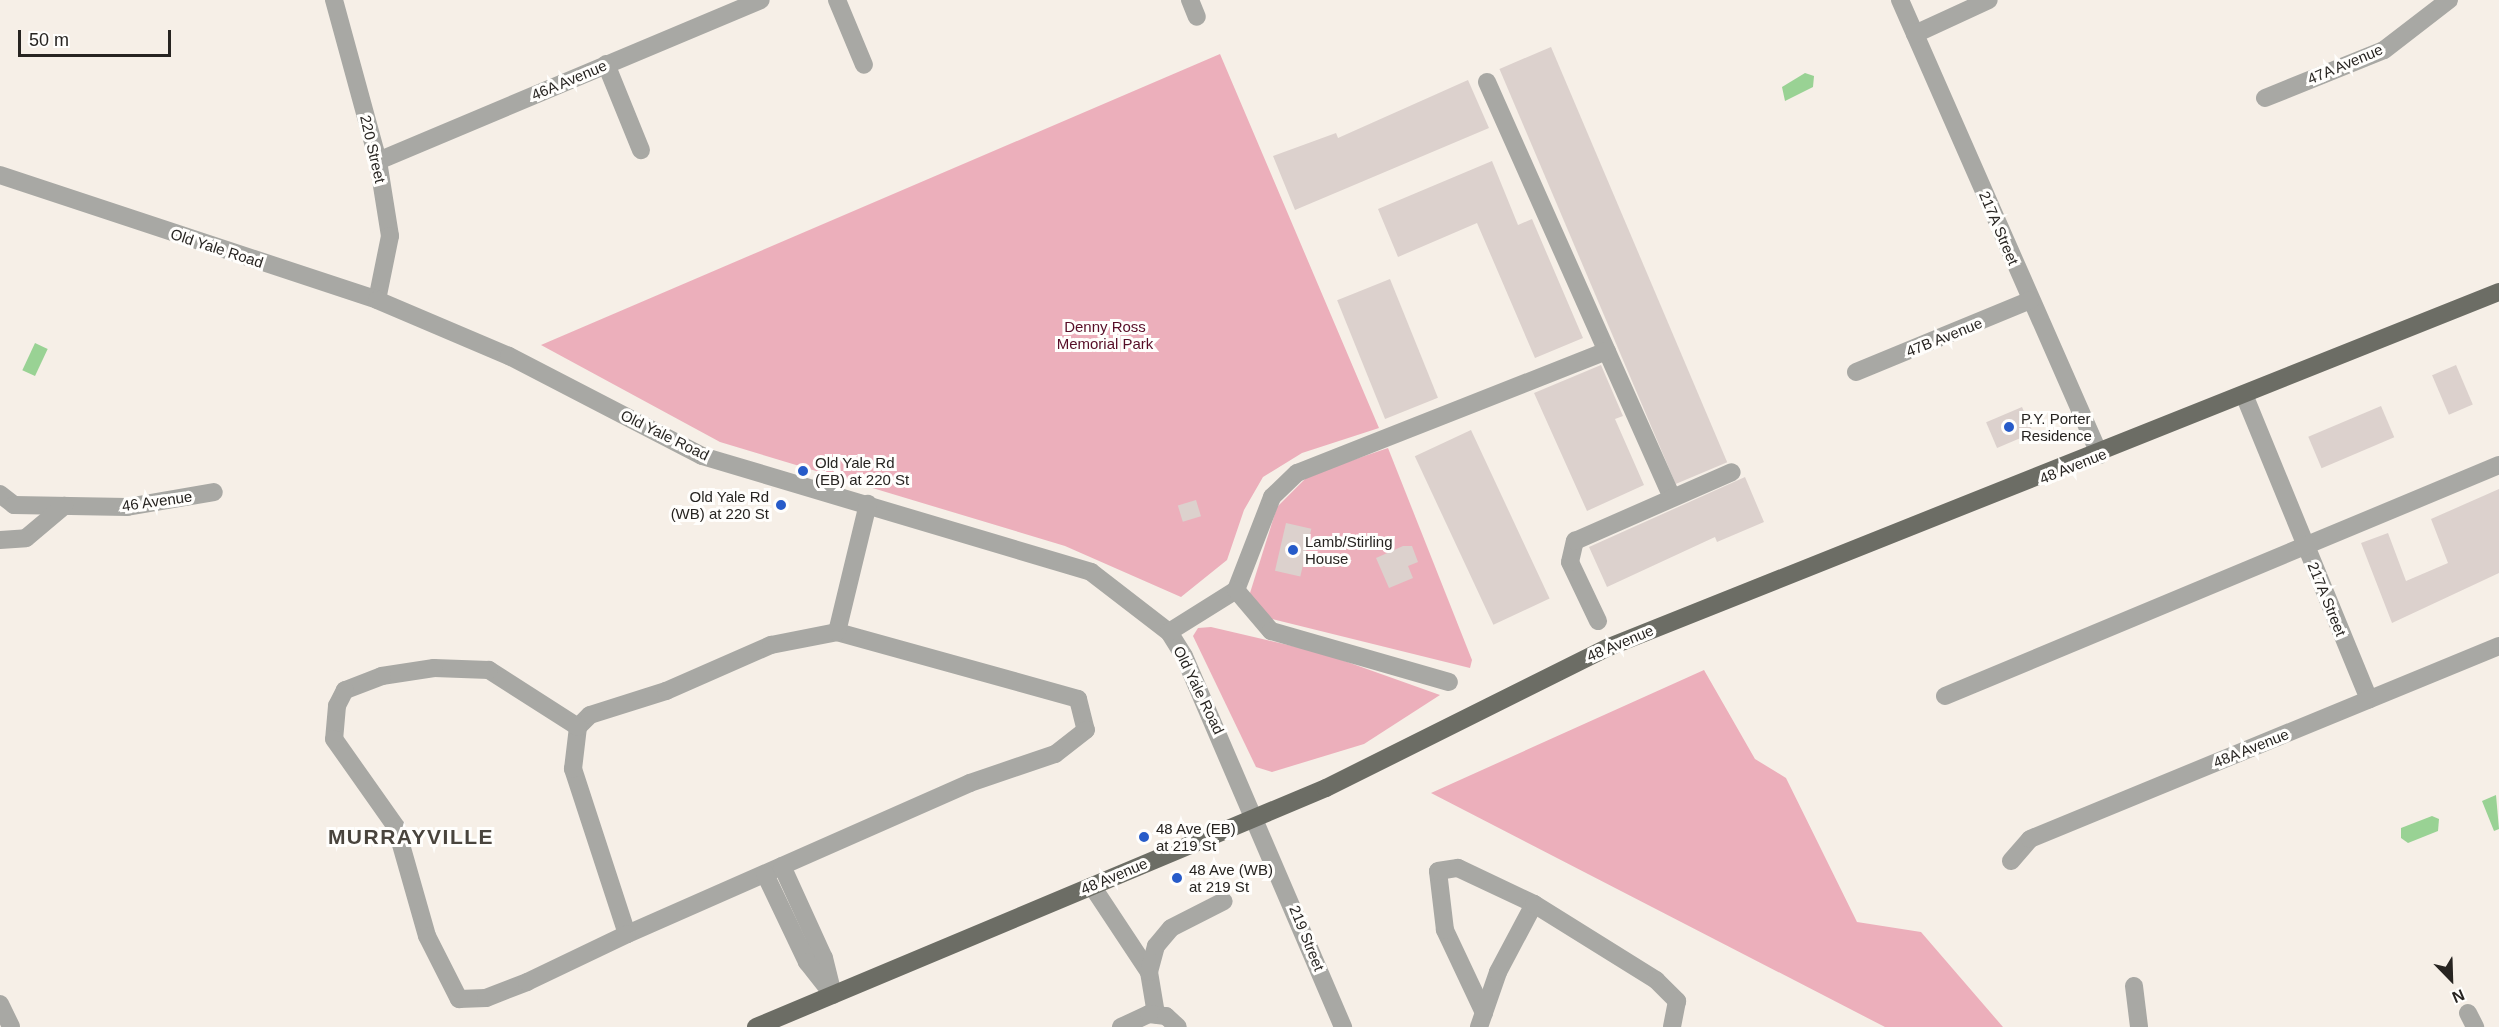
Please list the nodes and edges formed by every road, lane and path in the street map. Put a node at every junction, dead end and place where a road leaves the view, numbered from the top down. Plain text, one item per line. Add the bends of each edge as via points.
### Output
1 (334, 0) edge
2 (761, 0) edge
3 (837, 0) edge
4 (1900, 0) edge
5 (1989, 0) edge
6 (2449, 0) edge
7 (1915, 34) junction
8 (606, 64) junction
9 (864, 65) dead end
10 (1487, 82) dead end
11 (2265, 98) dead end
12 (640, 150) dead end
13 (378, 161) junction
14 (0, 175) edge
15 (2499, 292) edge
16 (377, 300) junction
17 (2031, 300) junction
18 (1607, 351) junction
19 (1856, 372) dead end
20 (2245, 397) junction
21 (2100, 455) junction
22 (2499, 465) edge
23 (1732, 472) dead end
24 (214, 492) dead end
25 (0, 494) edge
26 (1672, 497) junction
27 (868, 504) junction
28 (64, 506) junction
29 (0, 540) edge
30 (2305, 546) junction
31 (1236, 590) junction
32 (1598, 621) dead end
33 (837, 632) junction
34 (1169, 632) junction
35 (2499, 646) edge
36 (1449, 682) dead end
37 (1945, 696) dead end
38 (2369, 700) junction
39 (578, 727) junction
40 (1257, 816) junction
41 (2011, 861) dead end
42 (773, 870) junction
43 (1092, 885) junction
44 (1224, 902) dead end
45 (1534, 904) junction
46 (627, 934) junction
47 (1149, 972) junction
48 (2134, 986) dead end
49 (833, 995) junction
50 (0, 1004) edge
51 (1156, 1014) junction
52 (1481, 1020) edge
53 (10, 1027) edge
54 (756, 1027) edge
55 (1121, 1027) edge
56 (1178, 1027) edge
57 (1343, 1027) edge
58 (1671, 1027) edge
59 (2139, 1027) edge

1 - 13 street, 220 Street
2 - 8 street, 46A Avenue
3 - 9 street
4 - 7 street, 217A Street
5 - 7 street
6 - 11 street, 47A Avenue via 2384,50
7 - 17 street, 217A Street
8 - 12 street
8 - 13 street, 46A Avenue
10 - 18 street
13 - 16 street, 220 Street via 390,236
14 - 16 street, Old Yale Road
15 - 20 main road, 48 Avenue
16 - 27 street, Old Yale Road via 509,356 702,456
17 - 19 street, 47B Avenue
17 - 21 street, 217A Street
18 - 26 street
18 - 31 street via 1297,473 1272,497
20 - 21 main road, 48 Avenue
20 - 30 street, 217A Street
21 - 40 main road, 48 Avenue via 1609,647 1326,788
22 - 30 street
23 - 26 street
24 - 28 street, 46 Avenue via 127,507
25 - 28 street, 46 Avenue via 14,505
26 - 32 street via 1575,541 1570,562
27 - 33 street
27 - 34 street, Old Yale Road via 1090,572
28 - 29 street via 26,538
30 - 37 street
30 - 38 street, 217A Street
31 - 34 street
31 - 36 street via 1271,631
33 - 39 street via 771,645 666,691 590,715
33 - 42 street via 1078,699 1086,730 1055,754 970,783
34 - 40 street, Old Yale Road via 1204,695
35 - 38 street, 48A Avenue
38 - 41 street, 48A Avenue via 2030,839
39 - 46 street via 573,769
39 - 46 street via 489,669 434,668 382,675 345,690 337,706 334,739 396,827 417,886 427,936 459,999 486,998
40 - 43 main road, 48 Avenue
40 - 57 street, 219 Street
42 - 46 street
42 - 49 street via 824,958
43 - 47 street
43 - 49 main road, 48 Avenue
44 - 47 street via 1171,928 1156,946
45 - 52 street
45 - 52 street via 1458,868 1438,871 1445,930
45 - 58 street via 1656,980 1677,1001
47 - 51 street
48 - 59 street
49 - 54 main road, 48 Avenue
50 - 53 street
51 - 55 street
51 - 56 street

